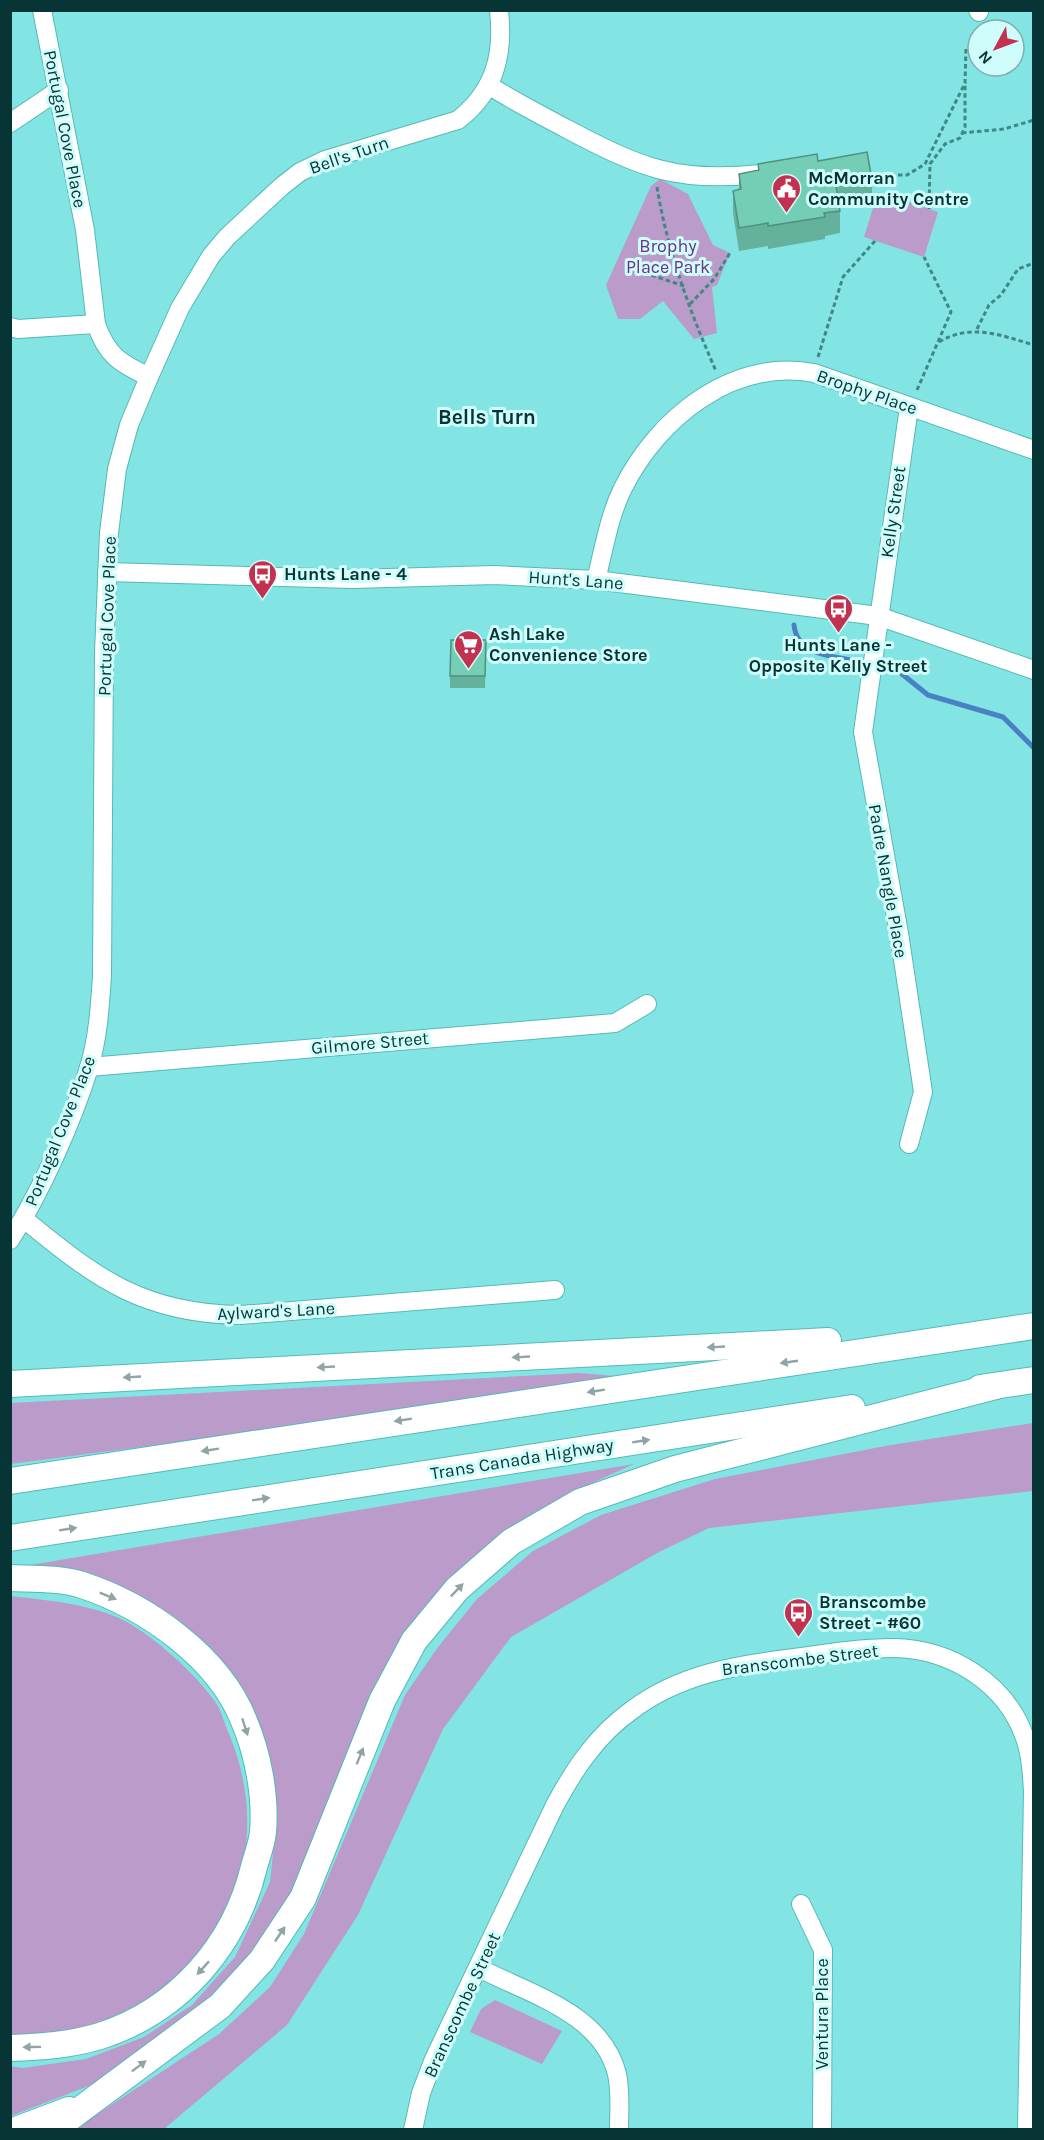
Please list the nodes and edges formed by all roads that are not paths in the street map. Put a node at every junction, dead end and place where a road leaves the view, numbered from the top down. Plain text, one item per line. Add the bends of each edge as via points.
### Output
1 (42, 10) edge
2 (499, 10) edge
3 (490, 86) junction
4 (58, 90) junction
5 (10, 123) edge
6 (774, 173) edge
7 (96, 324) junction
8 (10, 327) edge
9 (149, 377) junction
10 (913, 399) junction
11 (1034, 450) edge
12 (107, 572) junction
13 (596, 580) junction
14 (878, 616) junction
15 (1034, 670) edge
16 (647, 1004) dead end
17 (89, 1067) junction
18 (909, 1144) dead end
19 (24, 1219) junction
20 (10, 1240) edge
21 (555, 1290) dead end
22 (1034, 1326) edge
23 (984, 1333) junction
24 (1034, 1380) edge
25 (10, 1384) edge
26 (996, 1386) junction
27 (10, 1481) edge
28 (10, 1538) edge
29 (10, 1578) edge
30 (801, 1904) dead end
31 (479, 1968) junction
32 (10, 2048) edge
33 (93, 2102) junction
34 (16, 2130) edge
35 (52, 2130) edge
36 (413, 2130) edge
37 (619, 2130) edge
38 (822, 2130) edge
39 (1027, 2130) edge

1 - 4 street, Portugal Cove Place
2 - 3 street, Bell's Turn via 502,40
3 - 6 street via 596,145 645,167 718,179
3 - 9 street, Bell's Turn via 474,108 458,120 325,160 300,172 264,201 226,237 194,281
4 - 5 street
4 - 7 street, Portugal Cove Place via 85,230
7 - 8 street
7 - 9 street, Portugal Cove Place via 114,358
9 - 12 street, Portugal Cove Place via 129,425 117,469
10 - 11 street, Brophy Place
10 - 13 street, Brophy Place via 796,370 734,380 708,394 677,415 633,471 614,511
10 - 14 street, Kelly Street
12 - 13 street, Hunt's Lane via 353,579 494,575
12 - 17 street, Portugal Cove Place via 102,976 99,1019
13 - 14 street, Hunt's Lane
14 - 15 street, Hunt's Lane
14 - 18 street, Padre Nangle Place via 863,732 923,1092
16 - 17 street, Gilmore Street via 615,1023
17 - 19 street, Portugal Cove Place
19 - 20 street, Portugal Cove Place
19 - 21 street, Aylward's Lane via 79,1264 130,1293 171,1309 204,1315
22 - 23 highway
23 -> 25 highway
23 -> 27 highway
24 - 26 highway, Trans Canada Highway
28 -> 26 highway, Trans Canada Highway
33 -> 26 highway via 220,2006 262,1960 303,1898 382,1701 414,1641 457,1589 511,1542 580,1502 675,1469
29 -> 32 highway via 81,1585 127,1604 178,1636 215,1672 244,1720 261,1779 263,1833 249,1890 224,1942 186,1986 158,2009 101,2036 70,2044
30 - 38 street, Ventura Place via 823,1950
31 - 36 street, Branscombe Street via 434,2059
31 - 37 street via 570,2013 591,2028 608,2051 617,2075
31 - 39 street, Branscombe Street via 571,1777 596,1742 632,1710 673,1685 733,1666 895,1648 938,1655 973,1672 1004,1699 1016,1717 1030,1760 1033,1792
33 - 34 highway
33 - 35 highway

